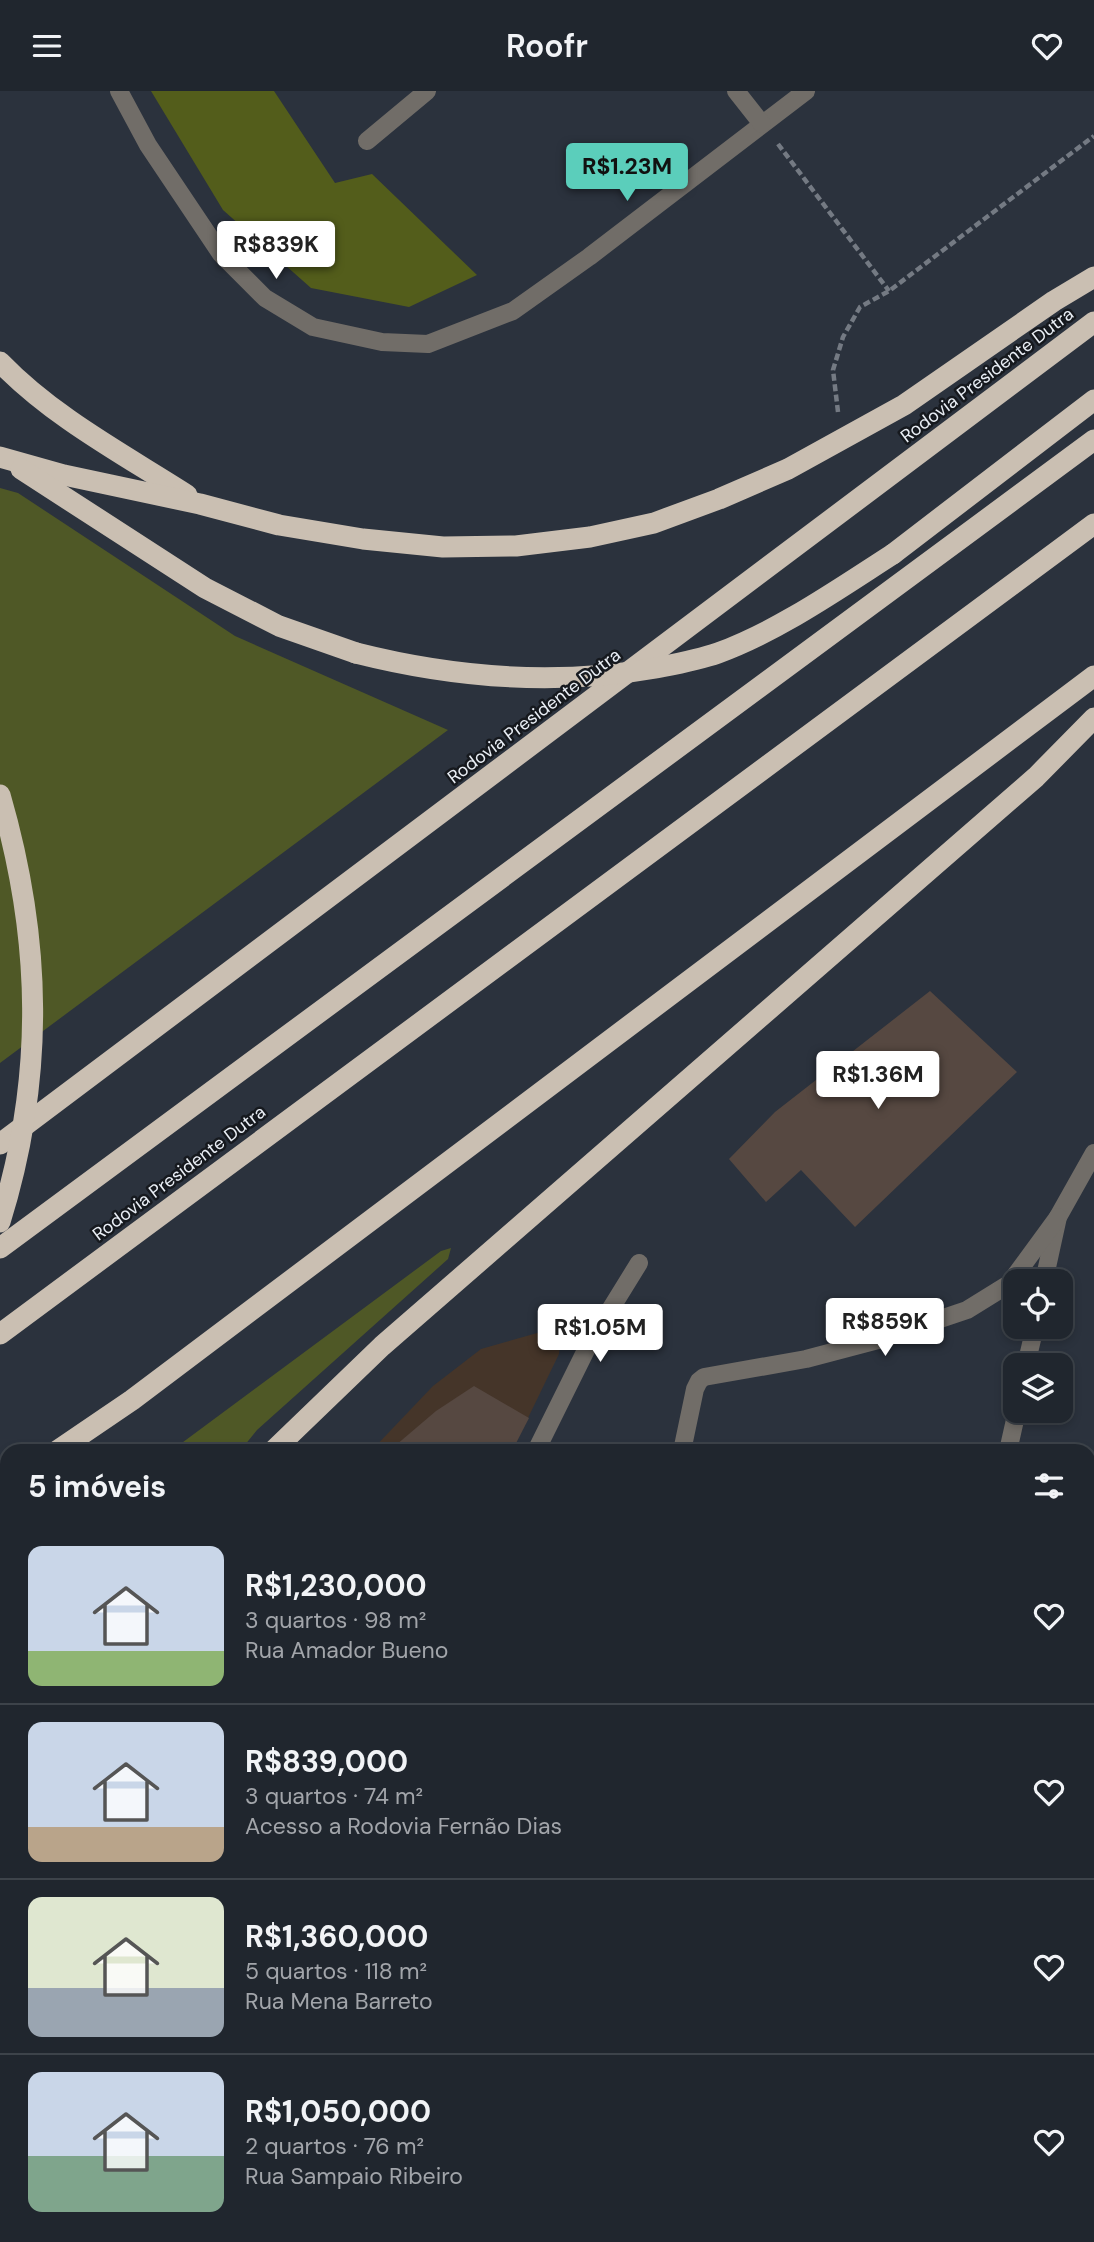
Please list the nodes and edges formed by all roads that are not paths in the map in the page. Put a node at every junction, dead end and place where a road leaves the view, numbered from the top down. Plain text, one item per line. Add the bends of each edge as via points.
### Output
1 (119, 91) edge
2 (426, 91) edge
3 (736, 91) edge
4 (806, 91) edge
5 (762, 124) junction
6 (367, 141) dead end
7 (1094, 277) edge
8 (1094, 322) edge
9 (0, 362) edge
10 (1094, 400) edge
11 (1094, 440) edge
12 (2, 458) edge
13 (200, 503) junction
14 (1094, 524) edge
15 (1094, 676) edge
16 (1094, 718) edge
17 (0, 795) edge
18 (0, 1144) edge
19 (1094, 1155) edge
20 (1058, 1217) junction
21 (0, 1222) edge
22 (0, 1248) edge
23 (639, 1262) dead end
24 (1047, 1269) edge
25 (0, 1334) edge
26 (132, 1400) junction
27 (1014, 1423) edge
28 (67, 1444) edge
29 (86, 1444) edge
30 (281, 1444) edge
31 (539, 1444) edge
32 (683, 1444) edge
33 (1010, 1444) edge

1 - 5 street via 148,145 221,254 265,298 313,327 382,342 428,344 513,311
2 - 6 street
3 - 5 street
4 - 5 street
7 - 13 highway via 904,405 842,441 719,499 654,523 516,546 443,547 279,525
8 - 18 highway, Rodovia Presidente Dutra
9 - 13 highway via 103,443
10 - 12 highway, bridge via 893,554 801,613 718,653 599,675 518,678 437,671 356,653 279,626 205,588
11 - 22 highway
12 - 13 highway
14 - 25 highway, Rodovia Presidente Dutra
15 - 26 highway
16 - 30 highway via 1037,776 382,1346
17 - 21 highway, bridge via 25,897 34,1008 24,1124
19 - 20 street
20 - 24 street
20 - 32 street via 1009,1284 967,1310 818,1356 704,1377 695,1389
23 - 31 street via 589,1344
26 - 28 highway
26 - 29 highway
27 - 33 street

